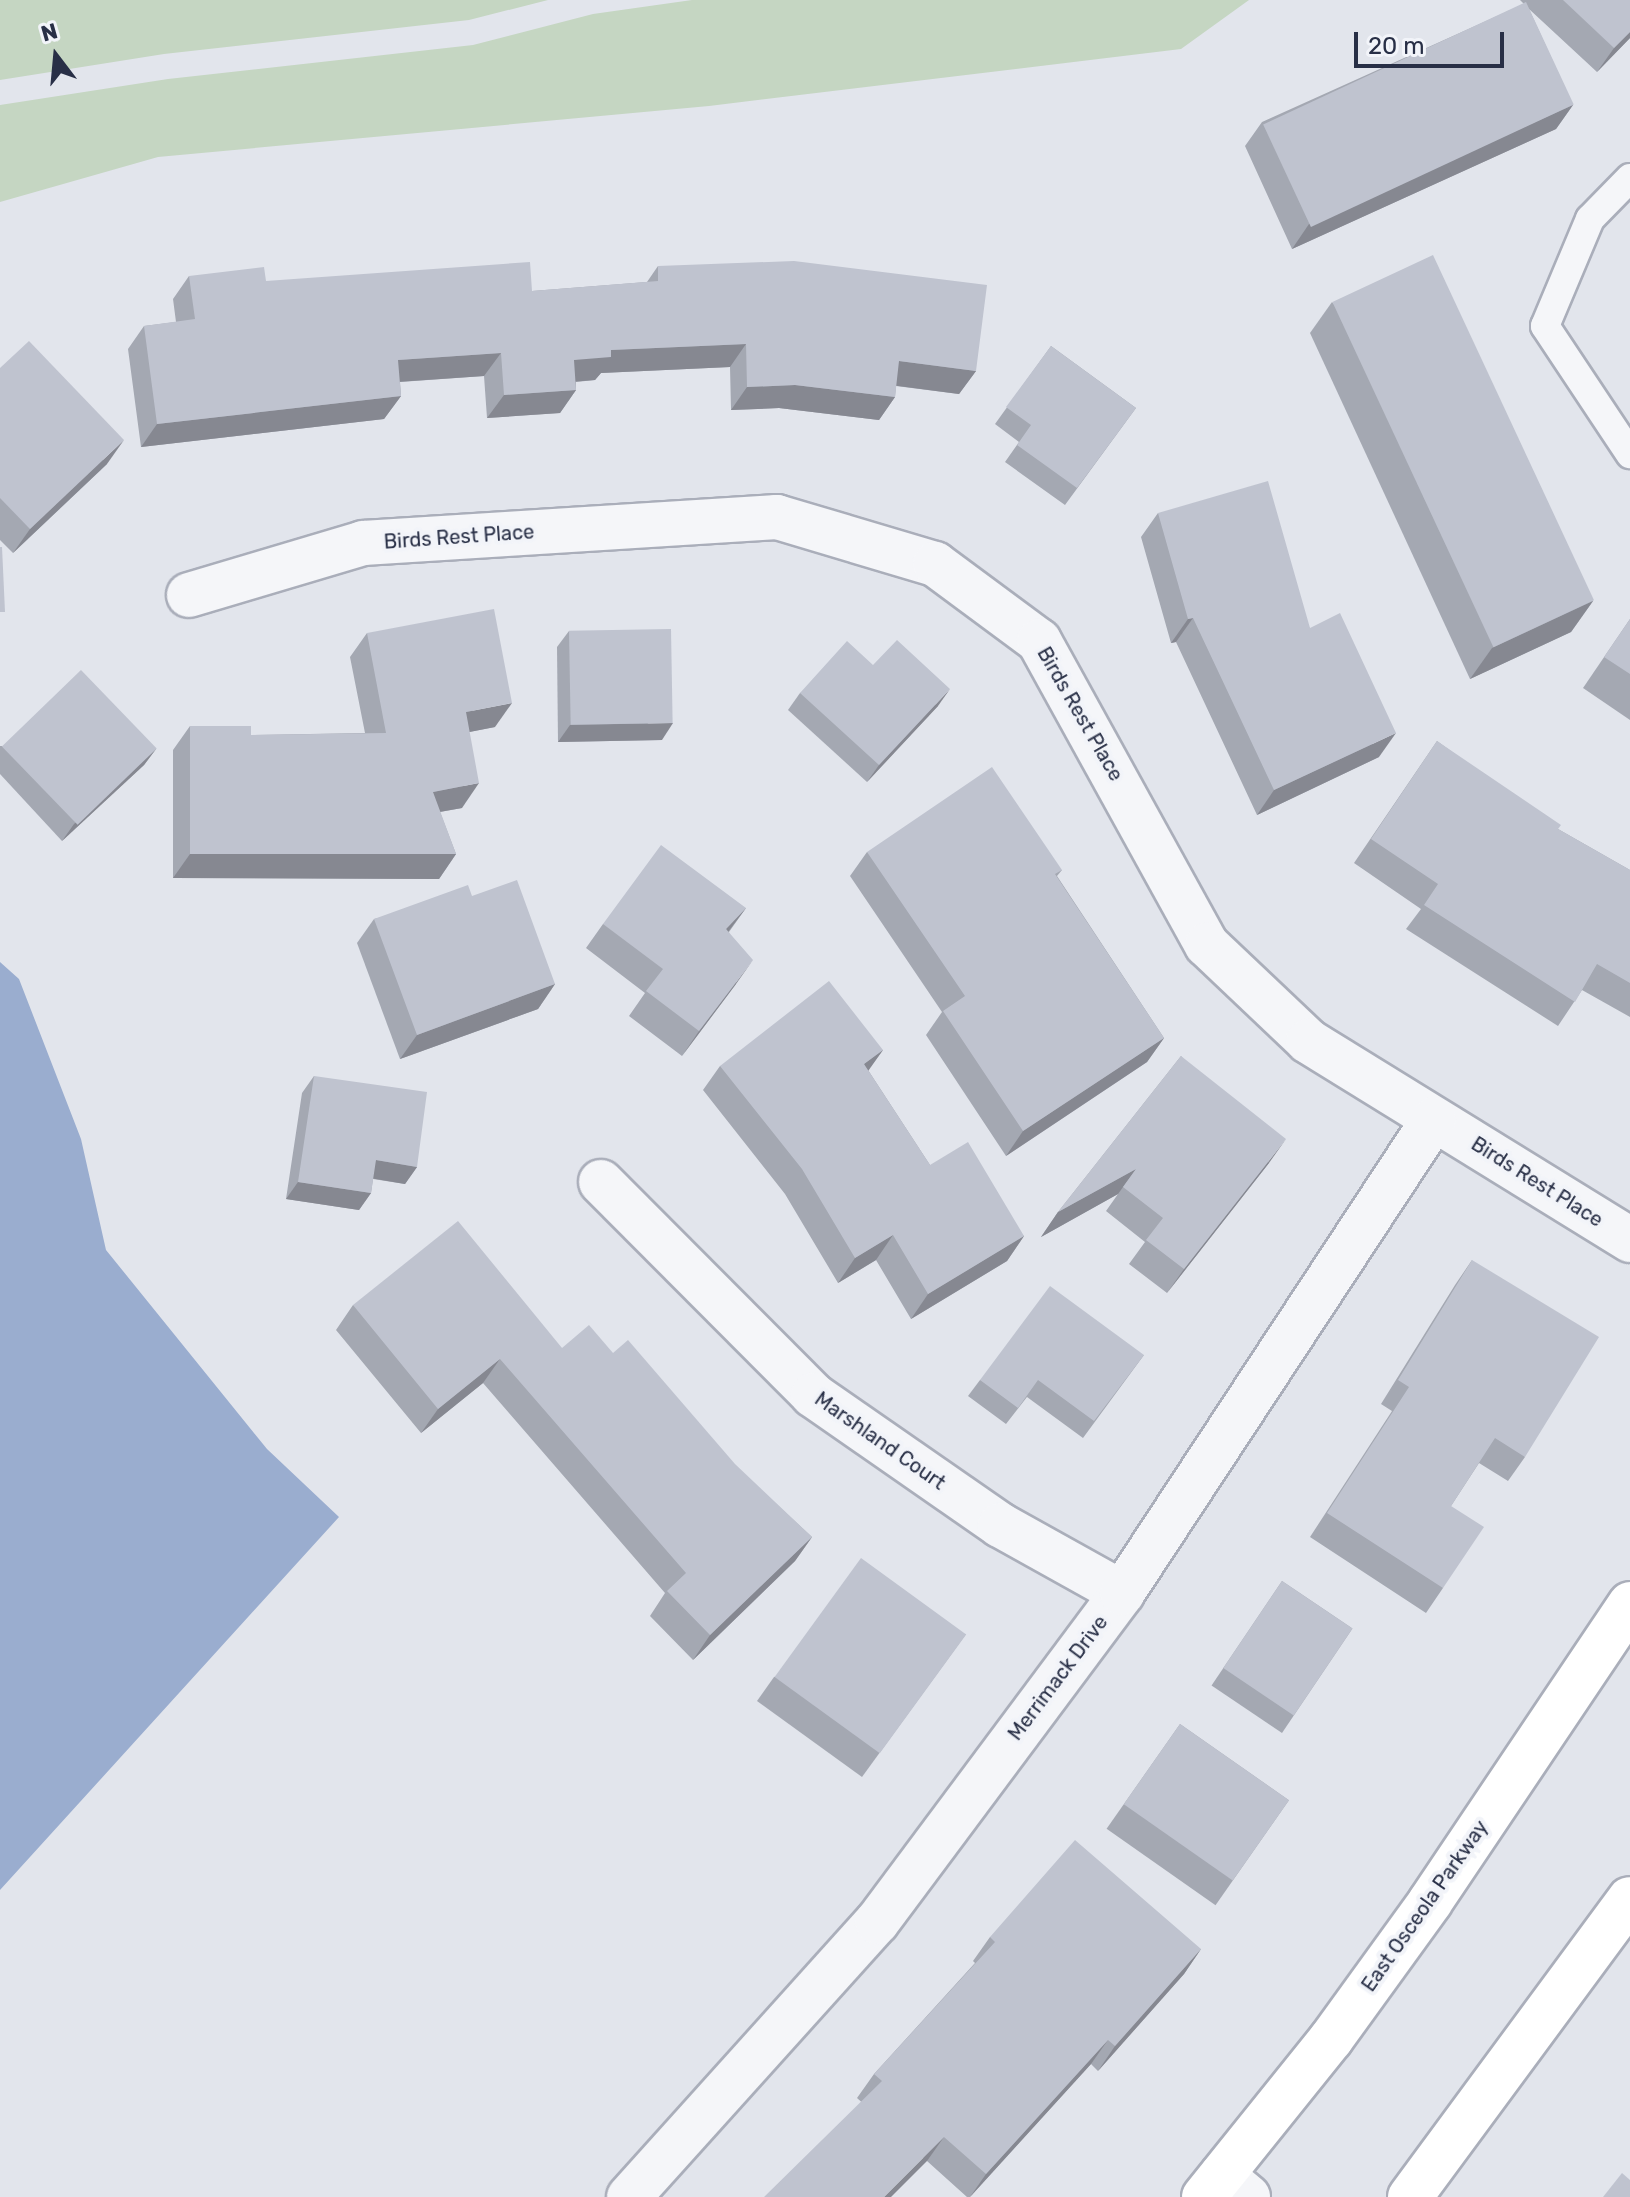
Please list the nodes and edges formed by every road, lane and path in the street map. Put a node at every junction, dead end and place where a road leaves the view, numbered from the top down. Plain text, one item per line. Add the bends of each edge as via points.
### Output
1 (1630, 178) edge
2 (1630, 454) edge
3 (189, 595) dead end
4 (1434, 1119) junction
5 (601, 1182) dead end
6 (1630, 1240) edge
7 (1122, 1593) junction
8 (1630, 1604) edge
9 (1630, 1899) edge
10 (1225, 2190) edge
11 (629, 2197) edge
12 (1410, 2197) edge

1 - 2 lane via 1590,219 1545,326
3 - 4 street, Birds Rest Place via 363,543 777,517 935,564 1039,641 1207,945 1308,1041
4 - 6 street, Birds Rest Place
4 - 7 street, Merrimack Drive
5 - 7 street, Marshland Court via 813,1395 1000,1525
7 - 11 street, Merrimack Drive via 877,1922
8 - 10 main road, East Osceola Parkway via 1430,1902
9 - 12 main road

